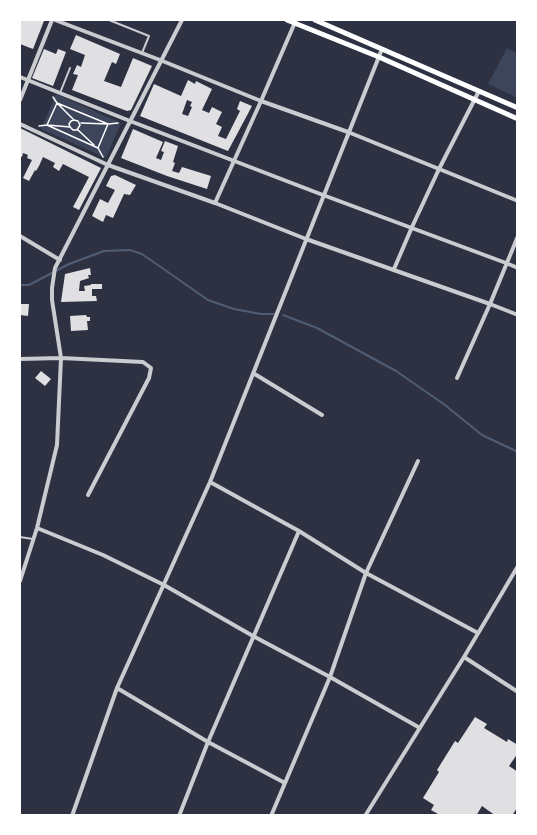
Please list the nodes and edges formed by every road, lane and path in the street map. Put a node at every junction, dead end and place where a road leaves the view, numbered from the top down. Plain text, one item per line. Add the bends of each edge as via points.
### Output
1 (53, 20) edge
2 (109, 20) edge
3 (182, 20) edge
4 (287, 20) edge
5 (315, 20) edge
6 (295, 21) edge
7 (382, 48) junction
8 (142, 53) junction
9 (379, 57) junction
10 (160, 60) junction
11 (70, 68) dead end
12 (20, 77) edge
13 (28, 80) junction
14 (48, 88) junction
15 (479, 91) junction
16 (60, 93) junction
17 (20, 100) edge
18 (474, 100) junction
19 (261, 101) junction
20 (57, 103) junction
21 (518, 108) edge
22 (518, 119) edge
23 (74, 120) junction
24 (130, 121) junction
25 (80, 123) junction
26 (20, 124) edge
27 (108, 124) junction
28 (47, 125) junction
29 (70, 127) junction
30 (30, 128) junction
31 (73, 130) junction
32 (77, 130) junction
33 (348, 132) junction
34 (71, 135) junction
35 (98, 148) junction
36 (234, 160) junction
37 (108, 165) junction
38 (439, 169) junction
39 (323, 195) junction
40 (518, 201) edge
41 (215, 203) junction
42 (412, 227) junction
43 (518, 236) edge
44 (20, 237) edge
45 (306, 239) junction
46 (60, 260) junction
47 (506, 263) junction
48 (518, 268) edge
49 (394, 269) junction
50 (490, 304) junction
51 (518, 315) edge
52 (61, 358) junction
53 (20, 359) edge
54 (253, 373) junction
55 (457, 378) dead end
56 (322, 415) dead end
57 (418, 461) dead end
58 (210, 482) junction
59 (88, 495) dead end
60 (37, 528) junction
61 (299, 531) junction
62 (20, 537) edge
63 (33, 539) junction
64 (518, 566) edge
65 (366, 573) junction
66 (20, 581) edge
67 (164, 585) junction
68 (478, 633) junction
69 (253, 636) junction
70 (464, 657) junction
71 (330, 677) junction
72 (117, 688) junction
73 (518, 692) edge
74 (420, 728) junction
75 (208, 742) junction
76 (285, 783) junction
77 (72, 816) edge
78 (179, 816) edge
79 (272, 816) edge
80 (365, 816) edge

1 - 8 street
1 - 13 street
2 - 8 lane via 149,36
3 - 10 street
4 - 6 main road
5 - 7 main road
6 - 9 main road
6 - 19 street
7 - 9 street
7 - 15 main road
8 - 10 street
9 - 18 main road
9 - 33 street
10 - 19 street
10 - 24 street
11 - 16 lane
12 - 13 street
13 - 14 street
13 - 17 street
14 - 16 street
14 - 20 path
15 - 18 street
15 - 21 main road
16 - 24 street
18 - 22 main road
18 - 38 street
19 - 33 street
19 - 36 street
20 - 23 path
20 - 27 path
20 - 28 path
23 - 25 path
23 - 29 path
24 - 27 path
24 - 36 street
24 - 37 street
25 - 27 path
25 - 32 path
26 - 30 street
27 - 35 path
28 - 29 path
28 - 30 path
28 - 34 path
29 - 31 path
30 - 37 street
31 - 32 path
31 - 34 path
32 - 35 path
33 - 38 street
33 - 39 street
34 - 35 path
35 - 37 path
36 - 39 street
36 - 41 street
37 - 41 street
37 - 46 street
38 - 40 street
38 - 42 street
39 - 42 street
39 - 45 street
41 - 45 street
42 - 47 street
42 - 49 street
43 - 47 street
44 - 46 street
45 - 49 street
45 - 54 street
46 - 52 street via 55,268 52,300
47 - 48 street
47 - 50 street
49 - 50 street
50 - 51 street
50 - 55 street
52 - 53 street
52 - 59 street via 143,362 151,368
52 - 60 street via 57,445
54 - 56 street
54 - 58 street
57 - 65 street
58 - 61 street
58 - 67 street
60 - 63 street
60 - 67 street
61 - 65 street
61 - 69 street
62 - 63 lane
63 - 66 street
64 - 68 street
65 - 68 street
65 - 71 street
67 - 69 street
67 - 72 street
68 - 70 street
69 - 71 street
69 - 75 street
70 - 73 street
70 - 74 street
71 - 74 street
71 - 76 street
72 - 75 street
72 - 77 street
74 - 80 street
75 - 76 street
75 - 78 street
76 - 79 street

